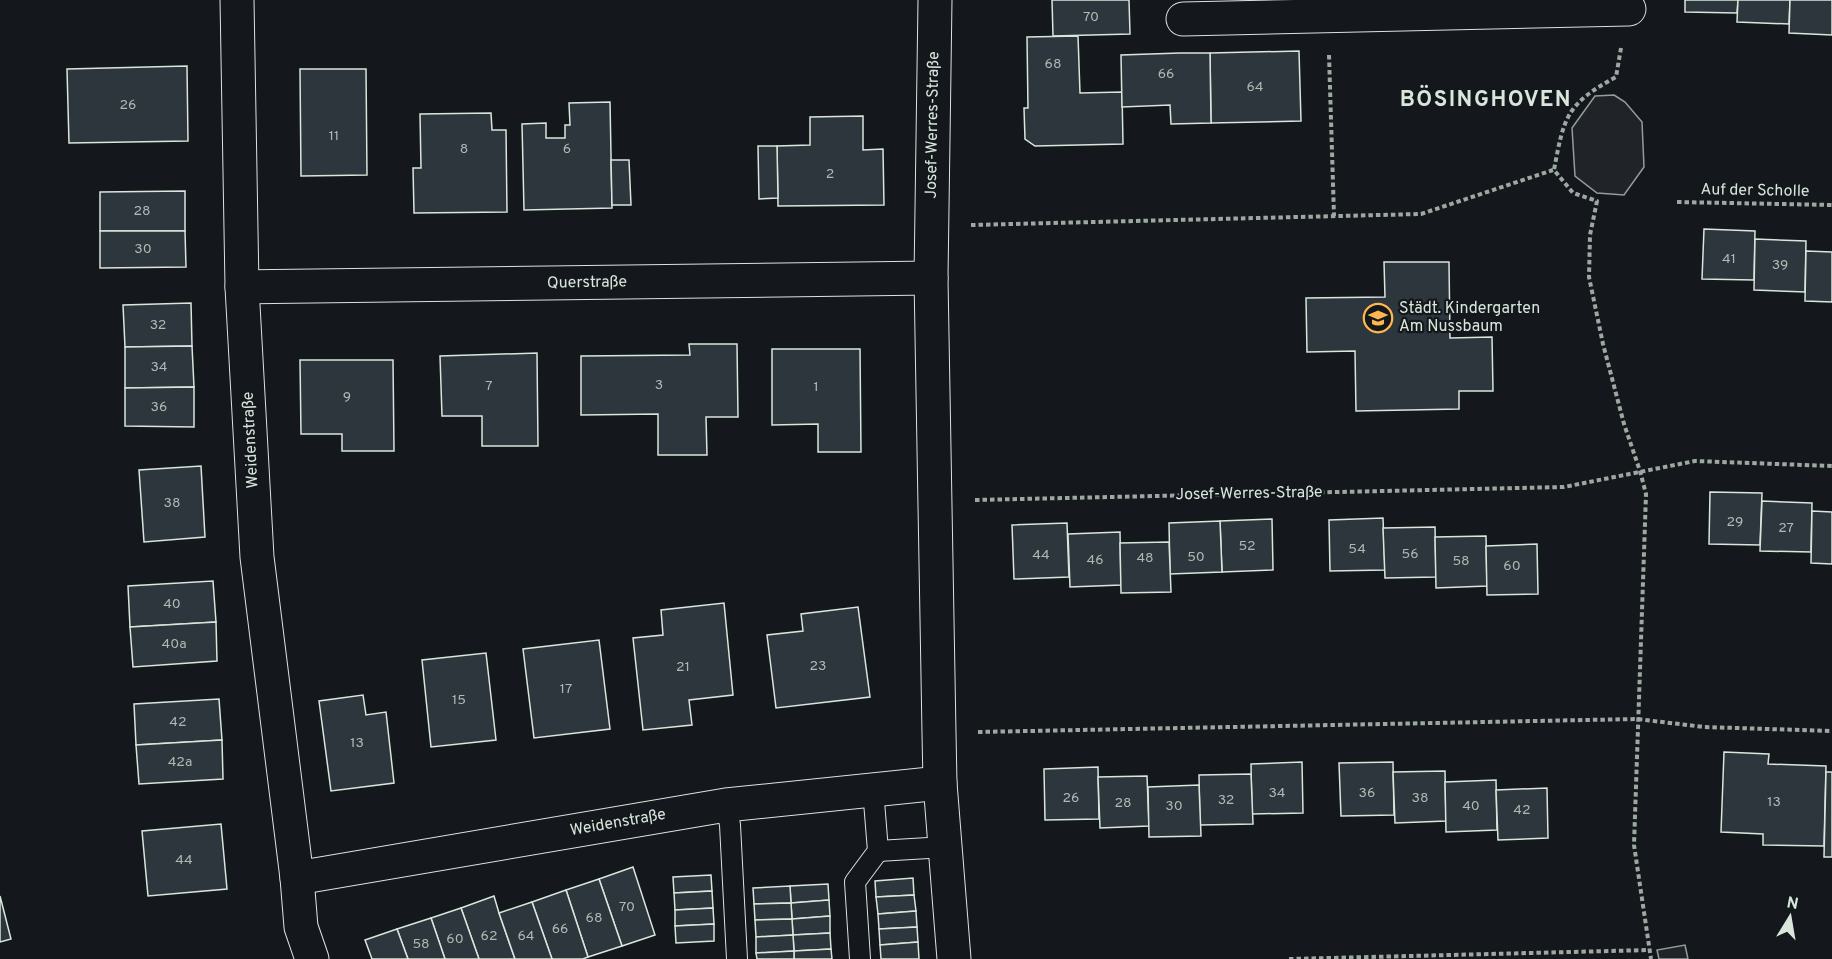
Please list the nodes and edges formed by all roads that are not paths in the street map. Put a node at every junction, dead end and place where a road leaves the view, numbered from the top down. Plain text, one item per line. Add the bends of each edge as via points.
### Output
1 (237, 0) edge
2 (934, 0) edge
3 (1480, 6) edge
4 (1629, 9) road end
5 (1183, 19) dead end
6 (931, 278) junction
7 (242, 287) junction
8 (940, 783) junction
9 (873, 789) junction
10 (726, 805) junction
11 (945, 847) junction
12 (878, 850) junction
13 (297, 878) junction
14 (312, 959) edge
15 (737, 959) edge
16 (860, 959) edge
17 (954, 959) edge

1 - 7 street, Weidenstraße
2 - 6 street, Josef-Werres-Straße
3 - 4 street
3 - 5 street
6 - 7 street, Querstraße
6 - 8 street, Josef-Werres-Straße
7 - 13 street, Weidenstraße via 257,557
8 - 9 street, Weidenstraße
8 - 11 street, Josef-Werres-Straße
9 - 10 street, Weidenstraße
9 - 12 lane
10 - 13 street, Weidenstraße
10 - 15 lane
11 - 12 lane
11 - 17 street, Josef-Werres-Straße
12 - 16 lane via 855,882
13 - 14 street, Weidenstraße via 301,927

